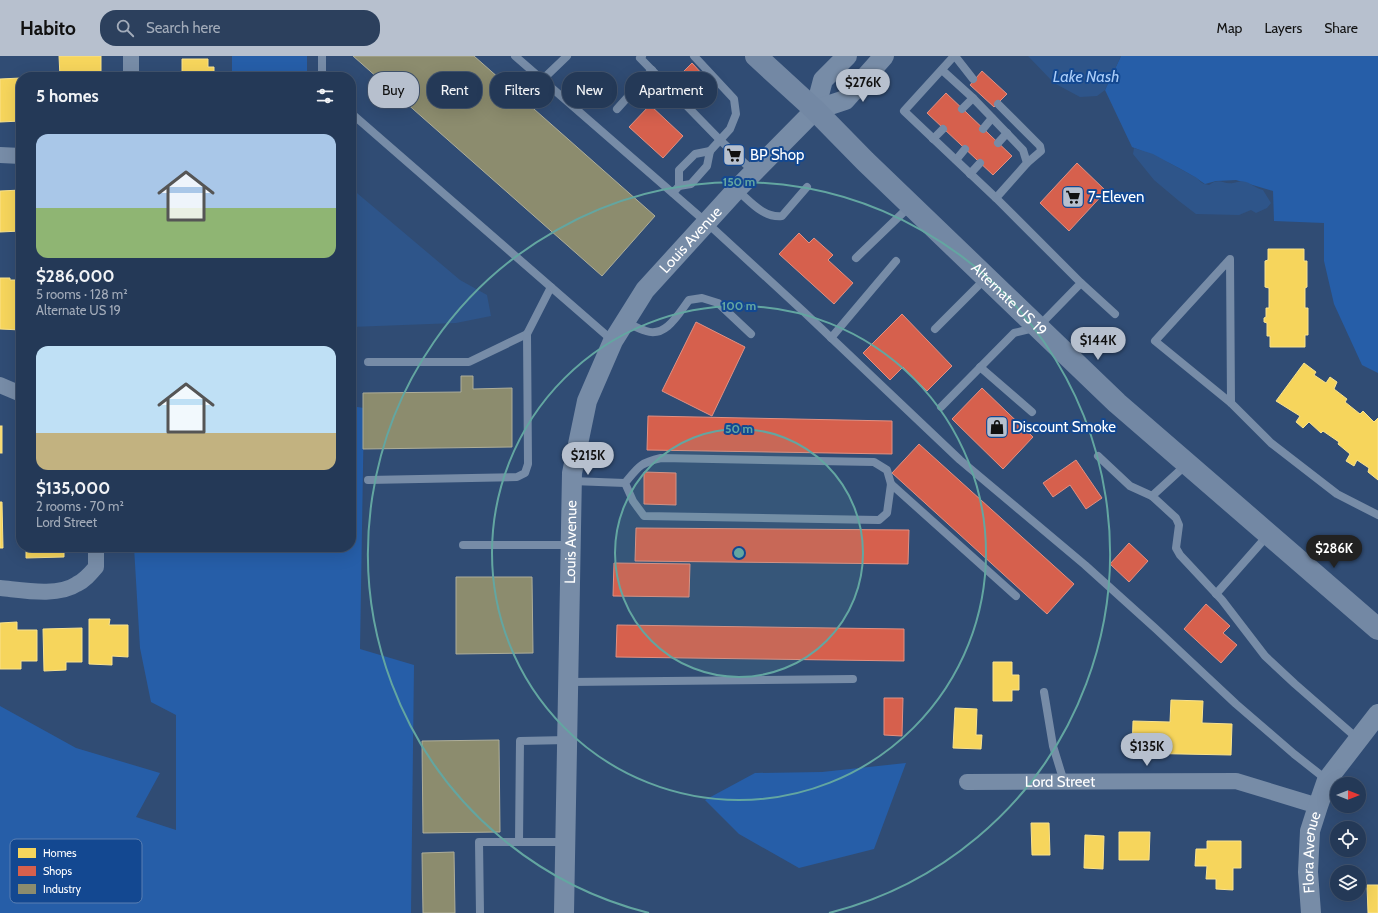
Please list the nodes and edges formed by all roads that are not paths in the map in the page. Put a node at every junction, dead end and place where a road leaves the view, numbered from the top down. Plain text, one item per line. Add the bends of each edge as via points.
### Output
1 (131, 56) edge
2 (322, 56) edge
3 (515, 56) edge
4 (567, 56) edge
5 (642, 56) edge
6 (694, 56) edge
7 (756, 56) edge
8 (846, 56) edge
9 (884, 56) edge
10 (955, 56) edge
11 (652, 70) joint
12 (942, 70) junction
13 (131, 72) edge
14 (322, 72) edge
15 (533, 72) edge
16 (550, 72) edge
17 (973, 79) dead end
18 (554, 90) edge
19 (973, 98) junction
20 (998, 104) dead end
21 (689, 108) edge
22 (617, 109) dead end
23 (962, 109) dead end
24 (815, 110) junction
25 (356, 117) edge
26 (992, 118) junction
27 (943, 129) dead end
28 (983, 129) dead end
29 (1007, 133) junction
30 (933, 139) junction
31 (720, 140) junction
32 (998, 143) dead end
33 (966, 150) dead end
34 (710, 151) junction
35 (0, 155) edge
36 (16, 156) edge
37 (956, 160) junction
38 (980, 163) dead end
39 (1028, 163) junction
40 (754, 172) junction
41 (970, 174) junction
42 (679, 186) junction
43 (807, 187) dead end
44 (736, 189) junction
45 (673, 194) junction
46 (996, 198) junction
47 (912, 204) junction
48 (706, 222) junction
49 (856, 258) dead end
50 (896, 261) dead end
51 (987, 278) junction
52 (1081, 283) junction
53 (551, 287) junction
54 (1115, 314) dead end
55 (625, 322) junction
56 (1038, 327) junction
57 (935, 329) dead end
58 (526, 334) junction
59 (751, 334) dead end
60 (831, 338) junction
61 (613, 341) junction
62 (368, 362) dead end
63 (980, 367) junction
64 (0, 385) edge
65 (16, 392) edge
66 (1231, 403) junction
67 (941, 407) dead end
68 (1032, 412) dead end
69 (1098, 456) dead end
70 (1188, 464) junction
71 (368, 480) dead end
72 (572, 481) junction
73 (625, 483) junction
74 (891, 484) junction
75 (1152, 496) junction
76 (1378, 515) edge
77 (1268, 534) junction
78 (463, 545) dead end
79 (570, 545) junction
80 (96, 552) edge
81 (0, 588) edge
82 (1216, 594) junction
83 (1016, 596) dead end
84 (1378, 629) edge
85 (853, 679) dead end
86 (568, 682) junction
87 (1044, 692) dead end
88 (1378, 714) edge
89 (1359, 739) junction
90 (567, 740) junction
91 (1327, 780) junction
92 (967, 782) dead end
93 (1064, 782) junction
94 (1318, 806) junction
95 (519, 842) junction
96 (565, 842) junction
97 (480, 913) edge
98 (564, 913) edge
99 (1312, 913) edge

1 - 13 street
2 - 14 lane
3 - 15 lane
4 - 16 lane
5 - 11 lane via 640,58
6 - 31 lane via 706,73 734,99 736,114 730,129
7 - 24 main road, Alternate US 19
8 - 24 street via 823,80
9 - 24 street via 845,100
10 - 12 lane
10 - 17 lane
11 - 22 lane
12 - 19 lane
12 - 30 lane via 904,111
18 - 45 lane
19 - 23 lane
19 - 26 lane
20 - 39 lane via 1040,146 1041,151
21 - 31 lane
24 - 40 street, Louis Avenue
24 - 47 main road, Alternate US 19
25 - 53 lane
26 - 28 lane
26 - 29 lane
27 - 30 lane
29 - 32 lane
29 - 39 lane via 1023,150
30 - 37 lane
31 - 34 lane
31 - 40 lane
33 - 37 lane
34 - 42 lane via 707,166 691,184
34 - 42 lane via 695,154 679,170
35 - 36 street
37 - 41 lane
38 - 41 lane
39 - 46 lane
40 - 44 street, Louis Avenue
41 - 46 lane
42 - 45 lane
43 - 44 lane via 782,216 775,217 765,214
44 - 48 street, Louis Avenue
45 - 48 lane
46 - 52 lane
47 - 49 lane
47 - 51 main road, Alternate US 19
48 - 55 street, Louis Avenue via 645,290
48 - 60 lane
50 - 60 lane
51 - 56 main road, Alternate US 19
51 - 57 lane
52 - 54 lane
52 - 56 lane
53 - 58 lane
53 - 61 lane
55 - 59 lane via 655,333 672,322 689,300 702,298 718,303
55 - 61 street, Louis Avenue
56 - 63 lane via 1014,333
56 - 70 main road, Alternate US 19 via 1117,403
58 - 62 lane via 469,362
58 - 71 lane via 528,464 525,473 517,477
60 - 91 lane via 960,460 1079,560 1236,704
61 - 72 street, Louis Avenue via 587,401
63 - 67 lane
63 - 68 lane
64 - 65 street
66 - 66 lane via 1155,341 1230,259 1231,388
66 - 76 lane via 1271,443 1337,494
69 - 75 lane via 1130,486
70 - 75 lane
70 - 77 main road, Alternate US 19
72 - 73 lane
72 - 79 street, Louis Avenue
73 - 74 lane via 645,462 661,458 874,462 887,470
73 - 74 lane via 633,501 644,516 879,520 887,514
74 - 83 lane
75 - 82 lane via 1176,518 1179,525 1176,548
77 - 82 lane
77 - 84 main road, Alternate US 19
78 - 79 lane
79 - 86 street, Louis Avenue
80 - 81 street via 96,567 76,585 60,590 35,591
82 - 89 lane via 1266,656 1294,684
85 - 86 lane
86 - 90 street, Louis Avenue
87 - 93 lane via 1053,746
88 - 89 street, Flora Avenue
89 - 91 street, Flora Avenue
90 - 95 lane via 520,741
90 - 96 street, Louis Avenue
91 - 94 street, Flora Avenue
92 - 93 street, Lord Street
93 - 94 street, Lord Street via 1236,781
94 - 99 street, Flora Avenue via 1310,831 1308,872
95 - 96 lane
95 - 97 lane via 479,842
96 - 98 street, Louis Avenue

